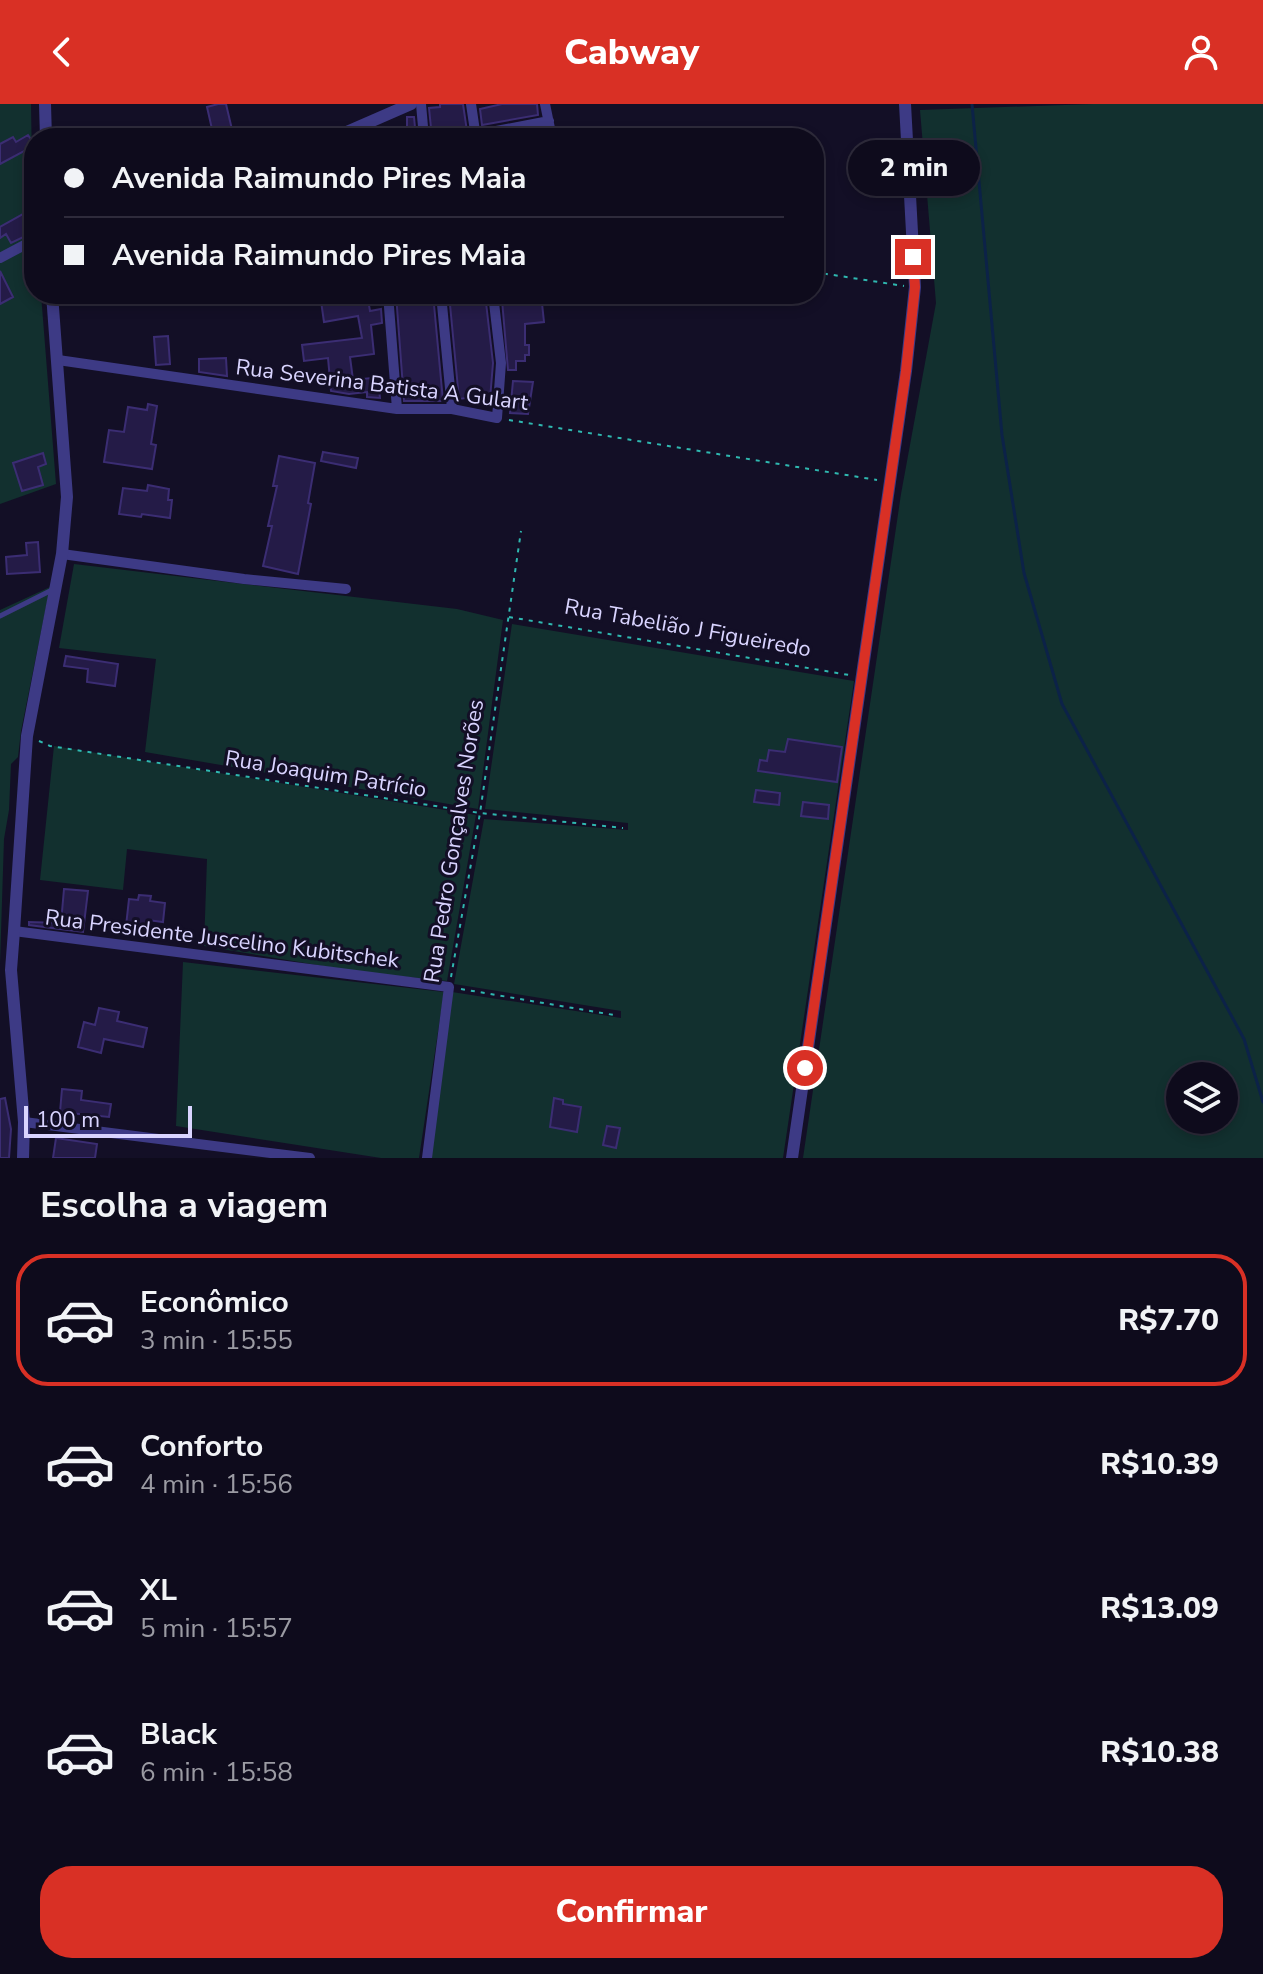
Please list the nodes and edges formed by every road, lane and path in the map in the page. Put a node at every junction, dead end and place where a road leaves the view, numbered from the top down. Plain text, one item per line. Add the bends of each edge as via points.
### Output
1 (45, 104) edge
2 (411, 104) edge
3 (421, 104) edge
4 (471, 104) edge
5 (545, 104) edge
6 (909, 104) edge
7 (549, 121) junction
8 (368, 123) junction
9 (46, 128) edge
10 (356, 128) edge
11 (369, 128) edge
12 (423, 128) edge
13 (475, 128) edge
14 (515, 128) edge
15 (550, 128) edge
16 (24, 245) edge
17 (0, 258) edge
18 (824, 273) edge
19 (915, 287) junction
20 (53, 304) edge
21 (389, 304) edge
22 (442, 304) edge
23 (494, 304) edge
24 (58, 360) junction
25 (397, 409) junction
26 (452, 409) junction
27 (497, 418) junction
28 (890, 482) junction
29 (521, 531) dead end
30 (62, 554) junction
31 (55, 588) junction
32 (346, 589) dead end
33 (0, 616) edge
34 (508, 617) junction
35 (862, 677) junction
36 (27, 736) junction
37 (480, 813) junction
38 (623, 828) dead end
39 (14, 931) junction
40 (449, 987) junction
41 (614, 1015) dead end
42 (24, 1122) junction
43 (23, 1158) edge
44 (310, 1158) edge
45 (427, 1158) edge
46 (792, 1158) edge

1 - 9 street
2 - 8 street
3 - 12 street
4 - 13 street
5 - 7 street
6 - 19 street
7 - 14 street
7 - 15 street
8 - 10 street
8 - 11 street
16 - 17 street
18 - 19 path
19 - 28 street
20 - 24 street
21 - 25 street
22 - 26 street
23 - 27 street via 501,363
24 - 25 street, Rua Severina Batista A Gulart
24 - 30 street via 67,497
25 - 26 street, Rua Severina Batista A Gulart
26 - 27 street, Rua Severina Batista A Gulart
27 - 28 path, Rua Severina Batista A Gulart
28 - 35 street
29 - 34 path, Rua Pedro Gonçalves Norões
30 - 31 street
30 - 32 street
31 - 33 lane
31 - 36 street
34 - 35 path, Rua Tabelião J Figueiredo
34 - 37 path, Rua Pedro Gonçalves Norões
35 - 46 street
36 - 37 path, Rua Joaquim Patrício via 50,746
36 - 39 street
37 - 38 path, Rua Joaquim Patrício
37 - 40 path, Rua Pedro Gonçalves Norões
39 - 40 street, Rua Presidente Juscelino Kubitschek
39 - 42 street via 12,983
40 - 41 path
40 - 45 street, Rua Pedro Gonçalves Norões
42 - 43 street
42 - 44 street

